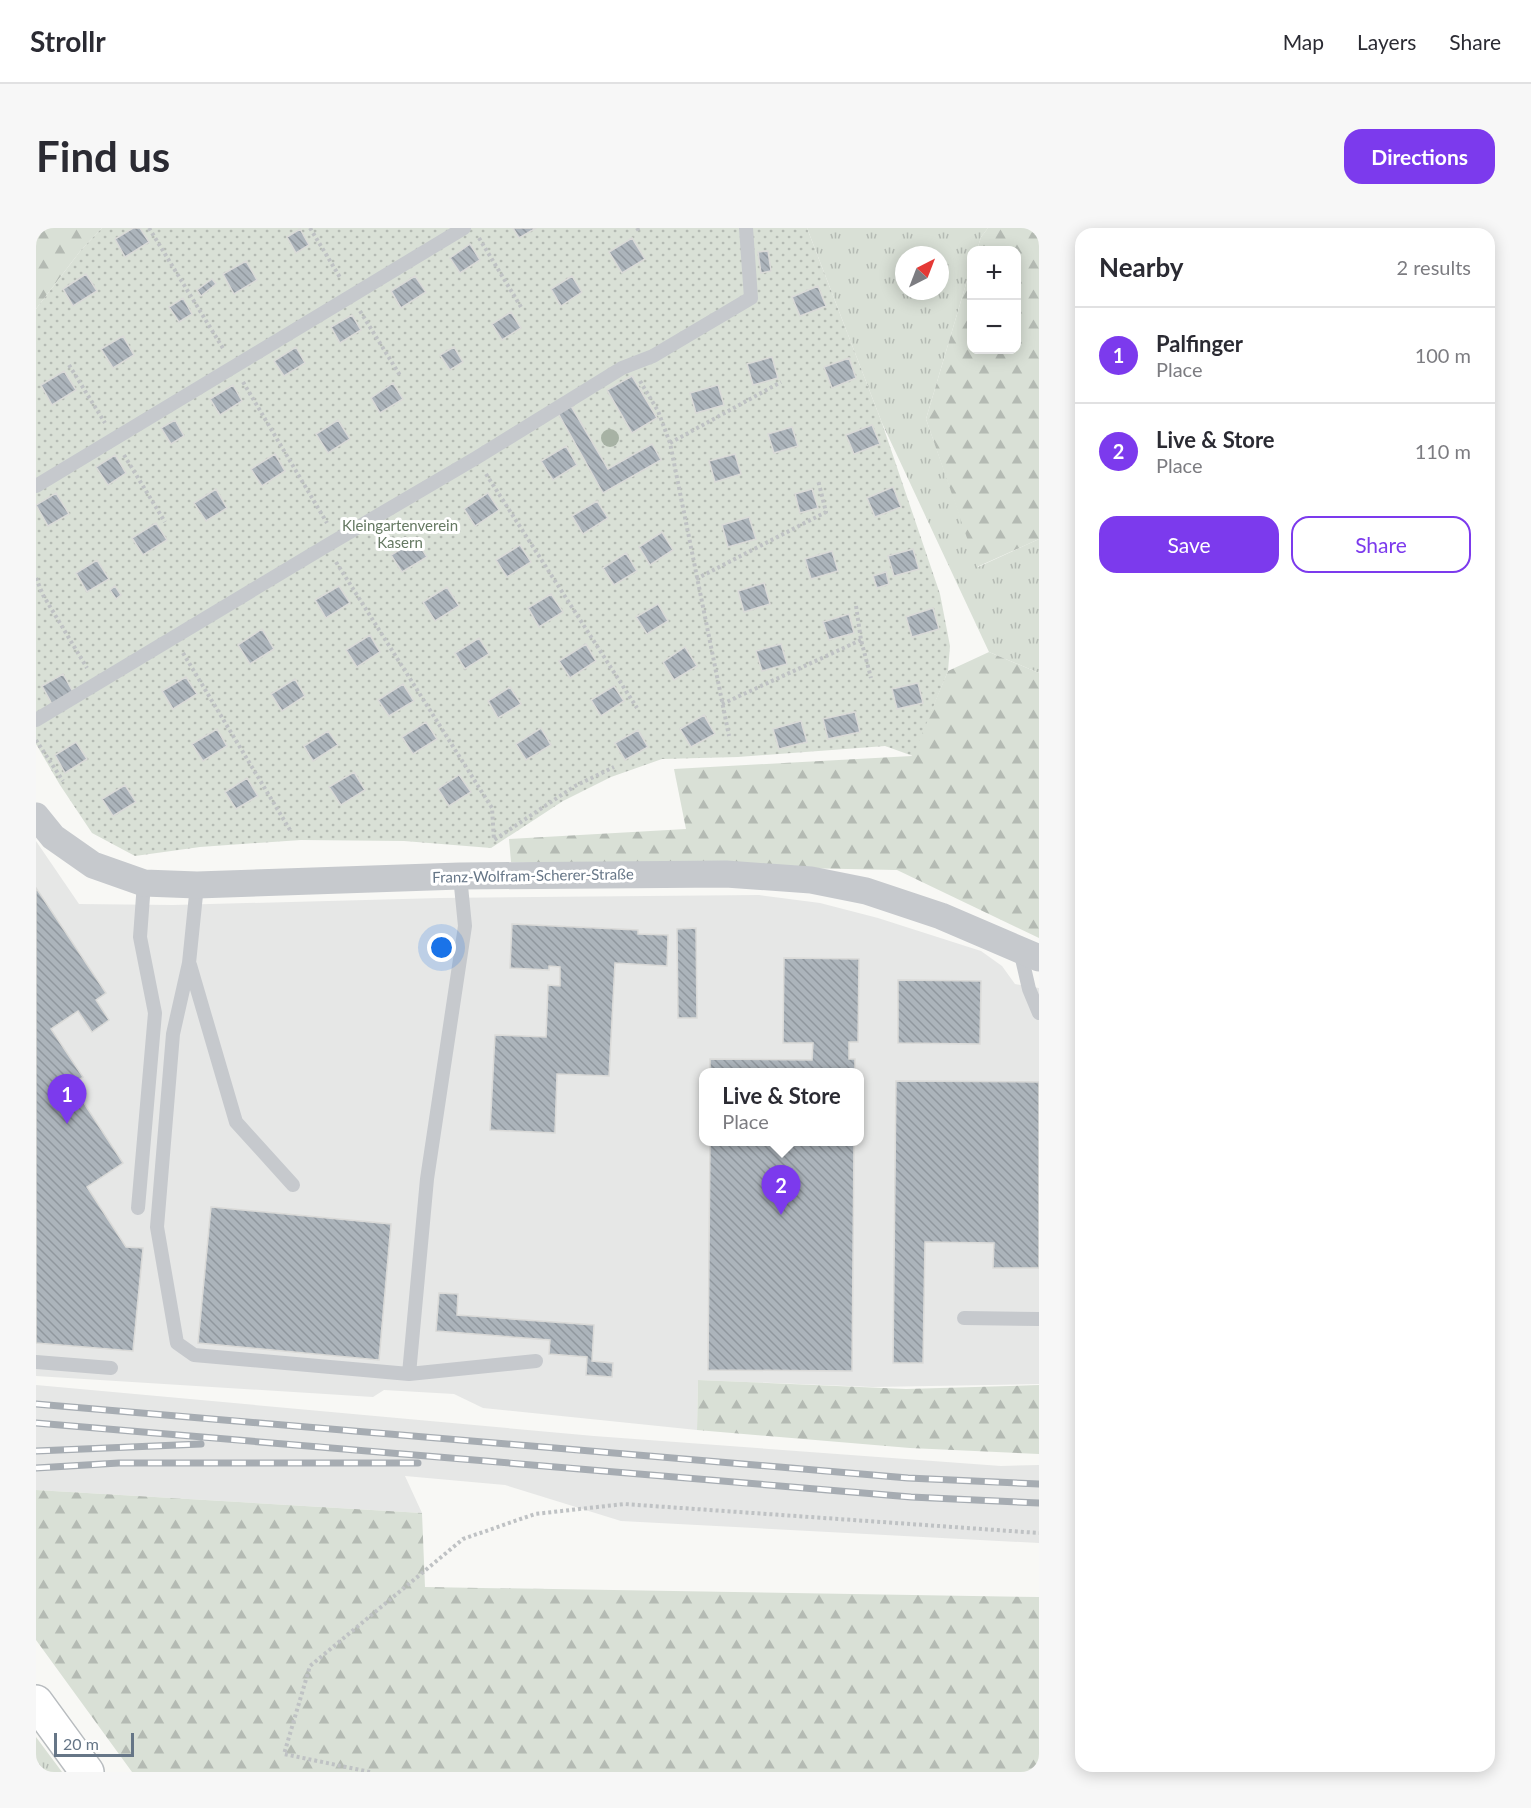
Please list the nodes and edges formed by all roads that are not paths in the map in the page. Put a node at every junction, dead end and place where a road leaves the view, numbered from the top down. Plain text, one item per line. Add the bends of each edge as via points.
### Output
1 (464, 228) edge
2 (746, 228) edge
3 (36, 486) edge
4 (36, 720) edge
5 (36, 816) edge
6 (460, 876) junction
7 (144, 883) junction
8 (197, 885) junction
9 (1030, 954) edge
10 (189, 963) junction
11 (1039, 1012) edge
12 (293, 1185) dead end
13 (138, 1208) dead end
14 (964, 1318) dead end
15 (1039, 1319) edge
16 (536, 1361) dead end
17 (36, 1362) edge
18 (111, 1368) dead end
19 (409, 1374) junction
20 (36, 1702) edge
21 (87, 1772) edge

1 - 3 lane
2 - 4 lane via 751,298 653,356 630,365
5 - 7 street, Franz-Wolfram-Scherer-Straße via 53,837 93,865
6 - 8 street, Franz-Wolfram-Scherer-Straße
6 - 9 street, Franz-Wolfram-Scherer-Straße via 726,874 811,880 866,891 942,916
6 - 19 lane via 465,926 428,1179
7 - 8 street, Franz-Wolfram-Scherer-Straße
7 - 13 lane via 140,937 154,1013
8 - 10 lane
9 - 11 lane via 1029,989
10 - 12 lane via 236,1122
10 - 19 lane via 173,1034 157,1227 177,1343 194,1355
14 - 15 lane
16 - 19 lane
17 - 18 lane
20 - 21 highway

